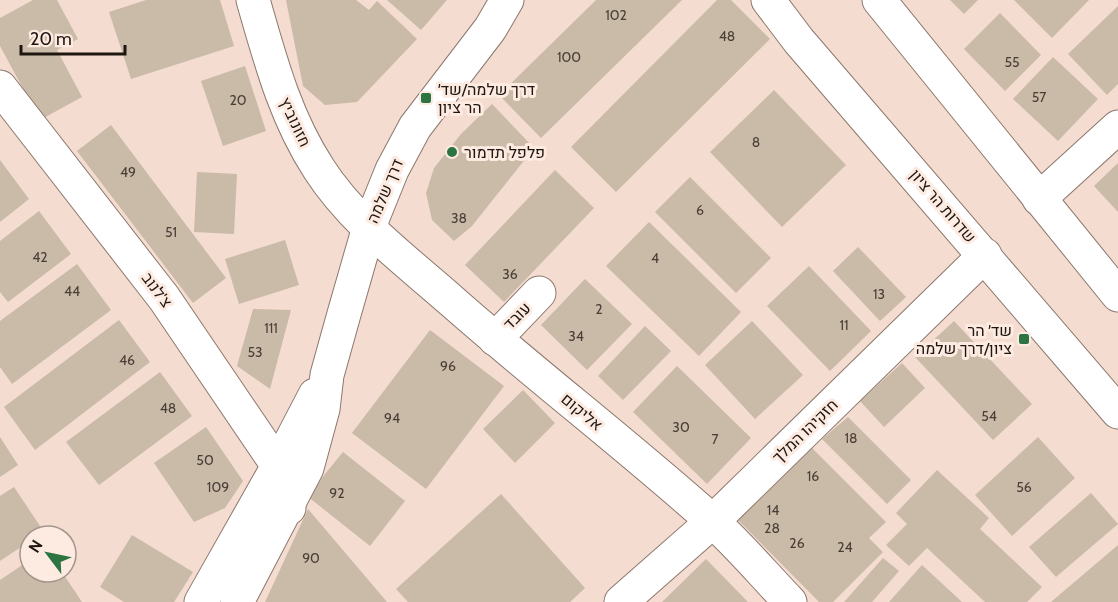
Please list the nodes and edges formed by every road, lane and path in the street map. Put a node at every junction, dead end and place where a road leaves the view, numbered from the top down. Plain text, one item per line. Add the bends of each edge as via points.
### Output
1 (253, 0) edge
2 (507, 0) edge
3 (532, 0) edge
4 (768, 0) edge
5 (879, 0) edge
6 (489, 29) junction
7 (0, 87) edge
8 (1118, 127) edge
9 (1039, 199) junction
10 (369, 227) junction
11 (985, 255) junction
12 (539, 293) dead end
13 (1118, 295) edge
14 (495, 339) junction
15 (327, 375) junction
16 (1118, 412) edge
17 (278, 466) junction
18 (289, 508) junction
19 (713, 521) junction
20 (201, 602) edge
21 (237, 602) edge
22 (621, 602) edge
23 (790, 602) edge

1 - 10 street, חזונוביץ via 278,86 297,133 320,171
2 - 6 street, דרך שלמה
3 - 6 street, דרך שלמה
4 - 11 street, שדרות הר ציון
5 - 9 street
6 - 10 street, דרך שלמה via 415,127
7 - 17 street, צ'לנוב via 164,298
8 - 9 street
9 - 13 street
10 - 14 street, אליקום
10 - 15 street, דרך שלמה
11 - 16 street, שדרות הר ציון
11 - 19 street, חזקיהו המלך
12 - 14 street, עובד
14 - 19 street, אליקום
15 - 17 street, דרך שלמה
15 - 18 street, דרך שלמה via 313,452
17 - 18 street, צ'לנוב
17 - 20 street, דרך שלמה
18 - 21 street, דרך שלמה
19 - 22 street, חזקיהו המלך
19 - 23 street, אליקום

